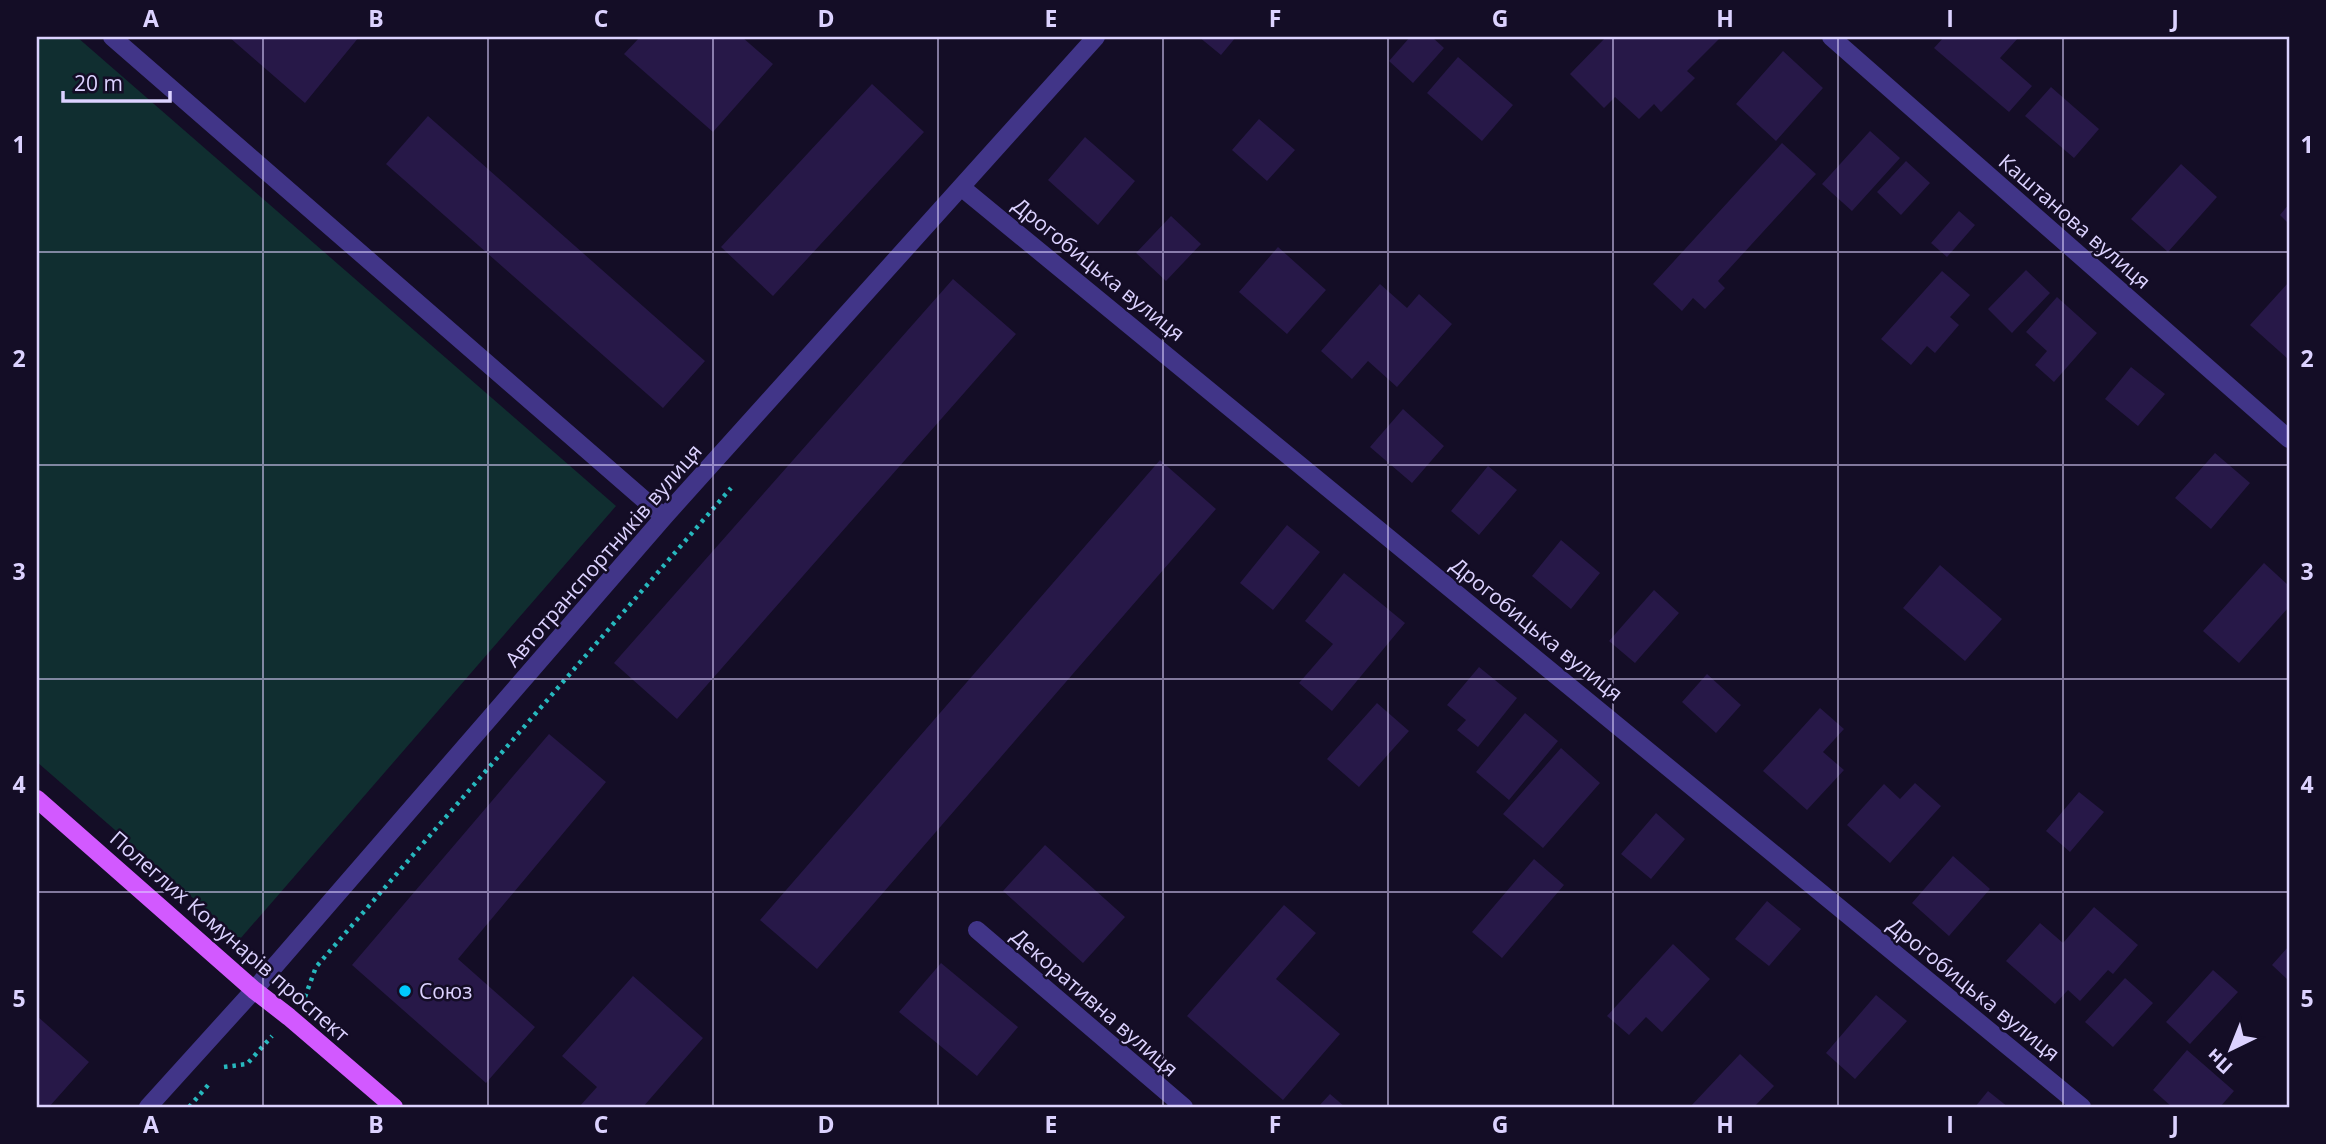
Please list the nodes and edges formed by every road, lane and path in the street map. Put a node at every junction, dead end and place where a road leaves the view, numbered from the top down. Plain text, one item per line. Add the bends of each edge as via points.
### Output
1 (112, 37) edge
2 (1096, 37) edge
3 (1831, 37) edge
4 (961, 187) junction
5 (2289, 439) edge
6 (734, 484) dead end
7 (664, 517) junction
8 (37, 799) edge
9 (977, 930) dead end
10 (254, 990) junction
11 (289, 1017) junction
12 (148, 1107) edge
13 (189, 1107) edge
14 (392, 1107) edge
15 (1184, 1107) edge
16 (2082, 1107) edge

1 - 7 street
2 - 4 street, Автотранспортників вулиця
3 - 5 street, Каштанова вулиця
4 - 7 street, Автотранспортників вулиця
4 - 16 street, Дрогобицька вулиця
6 - 11 path via 316,967 308,993
7 - 10 street, Автотранспортників вулиця
8 - 10 main road, Полеглих Комунарів проспект
9 - 15 street, Декоративна вулиця
10 - 11 main road, Полеглих Комунарів проспект
10 - 12 street, Автотранспортників вулиця
11 - 13 path via 247,1064 226,1065
11 - 14 main road, Полеглих Комунарів проспект

